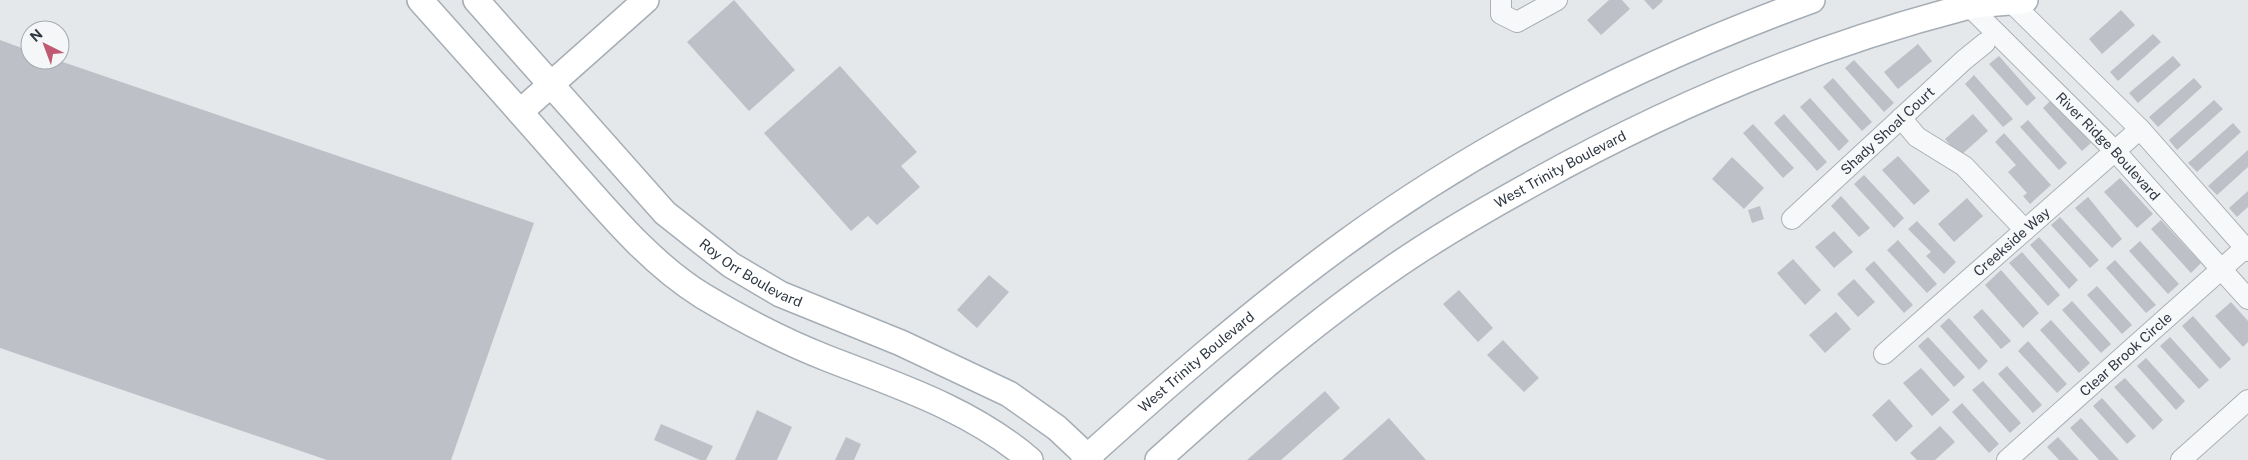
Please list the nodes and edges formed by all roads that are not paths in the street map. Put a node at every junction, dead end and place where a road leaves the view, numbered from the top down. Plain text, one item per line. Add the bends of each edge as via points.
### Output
1 (420, 0) edge
2 (476, 0) edge
3 (646, 0) edge
4 (1501, 0) edge
5 (1556, 0) edge
6 (1812, 0) edge
7 (2015, 1) edge
8 (1966, 3) edge
9 (1985, 43) dead end
10 (552, 84) junction
11 (520, 112) junction
12 (1901, 118) junction
13 (2140, 129) junction
14 (2115, 151) junction
15 (1792, 219) dead end
16 (2025, 230) junction
17 (2246, 249) edge
18 (2221, 269) junction
19 (2248, 299) edge
20 (1884, 354) dead end
21 (2248, 400) edge
22 (991, 432) junction
23 (1088, 459) edge
24 (1006, 460) edge
25 (1030, 460) edge
26 (1158, 460) edge
27 (2006, 460) edge
28 (2181, 460) edge

1 - 11 main road
2 - 10 main road, Roy Orr Boulevard
3 - 10 main road
4 - 5 street via 1501,14 1517,22
6 - 23 main road, West Trinity Boulevard via 1760,19 1624,80 1489,149 1438,181 1314,266 1186,370
7 - 8 main road, West Trinity Boulevard
7 - 13 street
8 - 14 street, River Ridge Boulevard
8 - 26 main road, West Trinity Boulevard via 1720,89 1587,153 1456,226 1358,293 1250,377
9 - 12 street, Shady Shoal Court
10 - 11 main road
10 - 23 main road, Roy Orr Boulevard via 665,213 731,265 780,294 902,344 1009,394 1057,428
11 - 22 main road via 626,230 658,262 700,294 799,346 893,382 952,409
12 - 15 street, Shady Shoal Court
12 - 16 street via 1917,137 1964,166
13 - 14 street, Creekside Way
13 - 17 street
14 - 16 street, Creekside Way
14 - 18 street, River Ridge Boulevard
16 - 20 street, Creekside Way
17 - 18 street, Clear Brook Circle
18 - 19 street, River Ridge Boulevard
18 - 27 street, Clear Brook Circle
21 - 28 street
22 - 24 main road
22 - 25 main road

